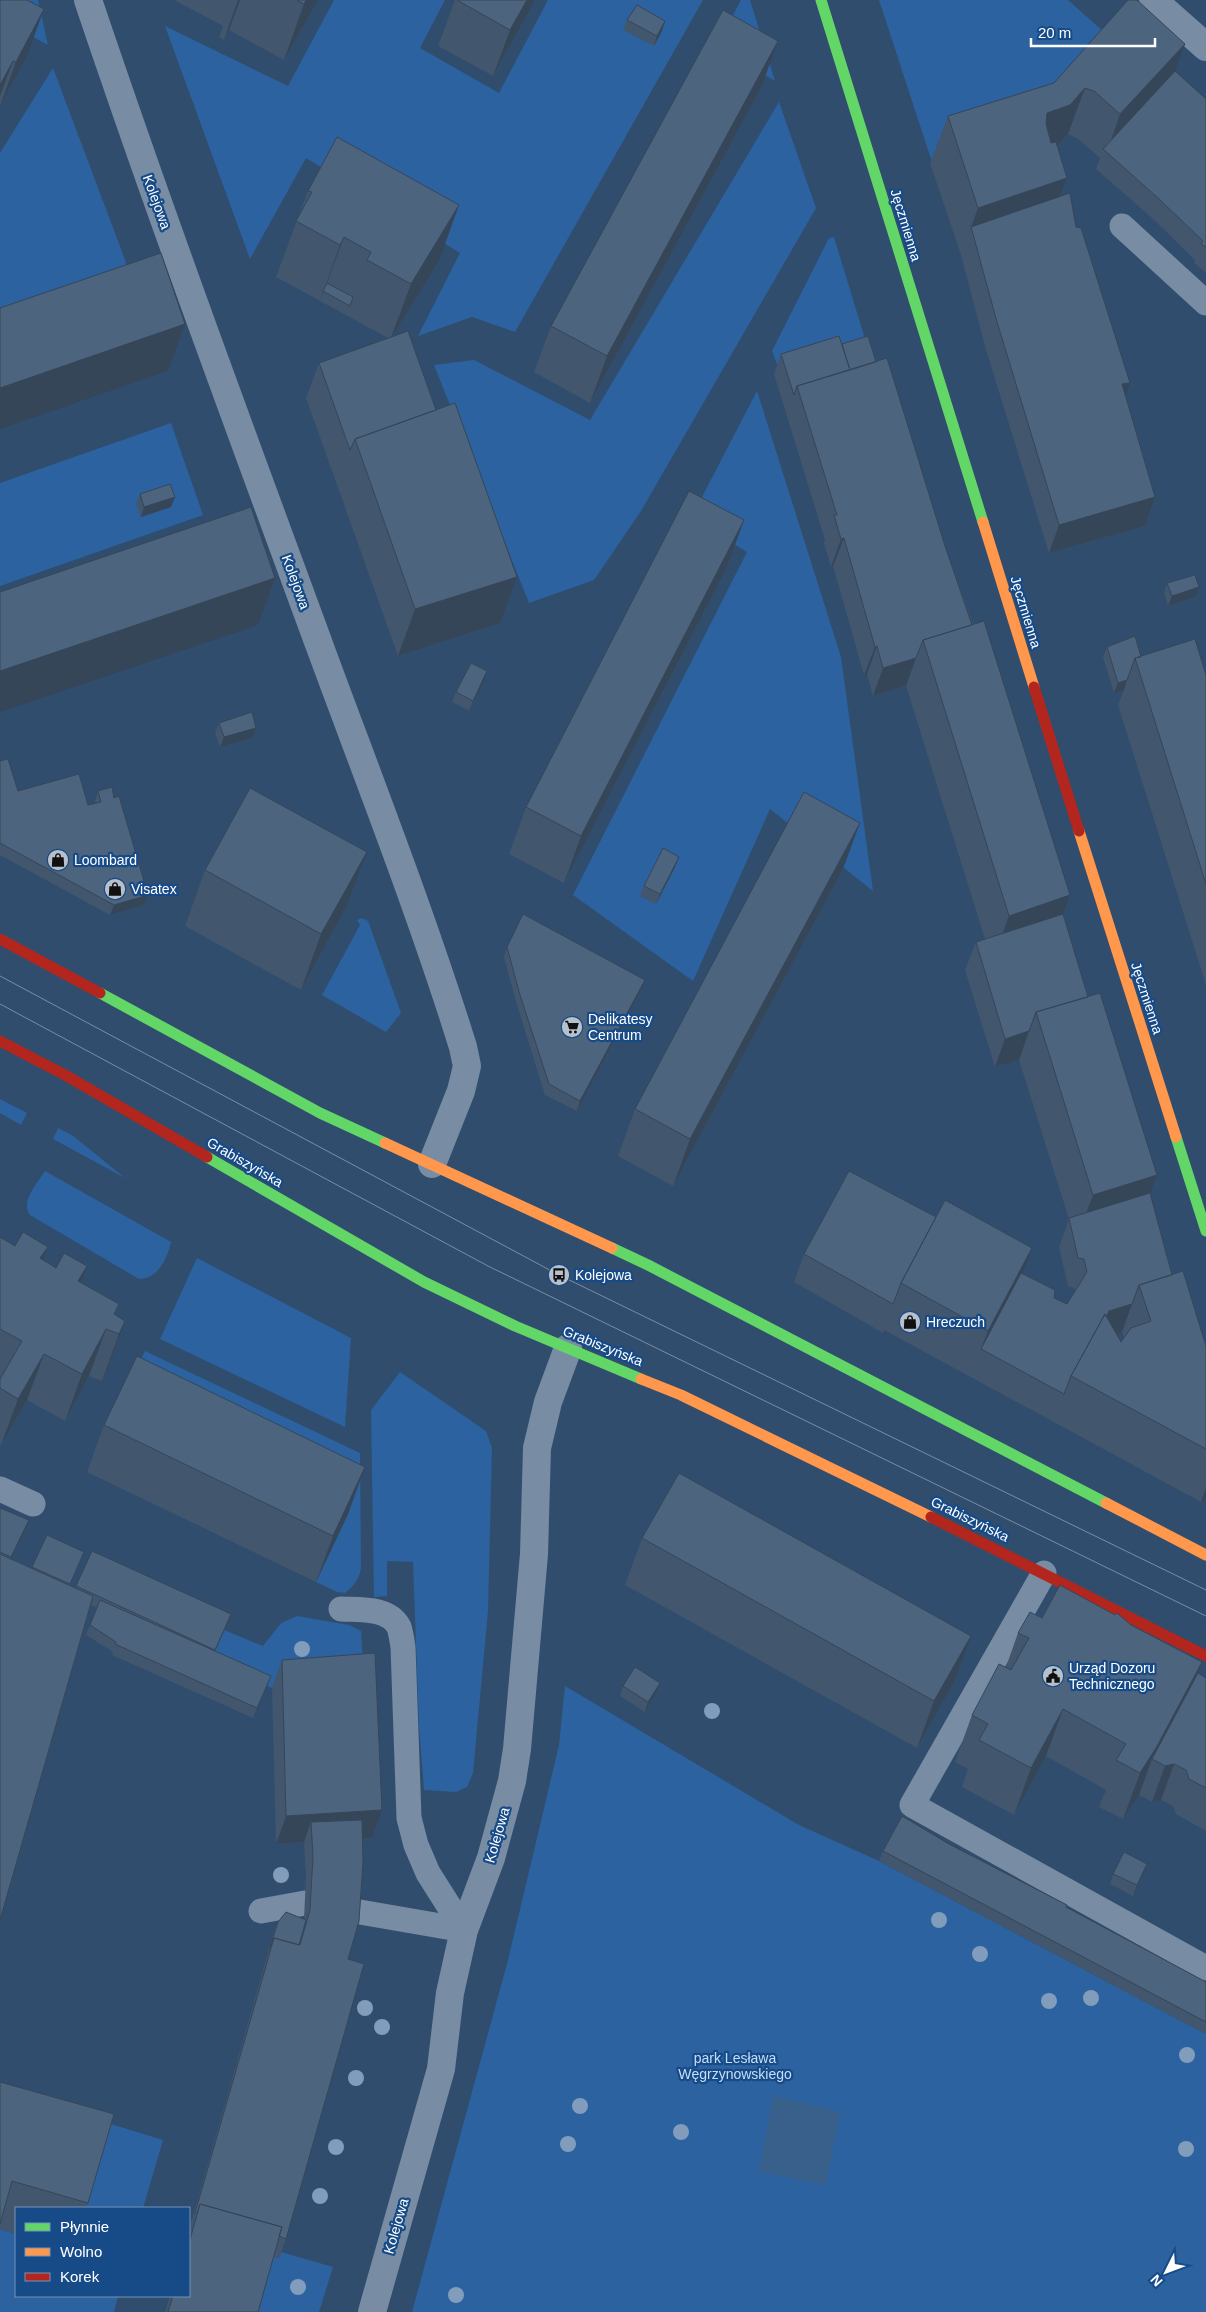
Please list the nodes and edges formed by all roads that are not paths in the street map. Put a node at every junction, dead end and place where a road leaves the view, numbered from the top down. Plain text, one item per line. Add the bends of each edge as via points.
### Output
1 (88, 0) edge
2 (821, 0) edge
3 (1153, 0) edge
4 (1206, 47) edge
5 (1122, 226) dead end
6 (1206, 302) edge
7 (0, 939) edge
8 (0, 1041) edge
9 (432, 1164) junction
10 (1206, 1231) edge
11 (568, 1348) junction
12 (0, 1489) edge
13 (33, 1504) dead end
14 (1206, 1555) edge
15 (1044, 1573) junction
16 (340, 1609) dead end
17 (1206, 1656) edge
18 (305, 1903) dead end
19 (261, 1911) dead end
20 (354, 1911) edge
21 (464, 1930) junction
22 (1206, 1968) edge
23 (372, 2312) edge

1 - 9 street, Kolejowa via 195,306 414,901 463,1047 467,1066 461,1091
2 - 10 main road, Jęczmienna
3 - 4 street
5 - 6 lane
7 - 9 main road via 320,1112
8 - 11 main road, Grabiszyńska via 65,1075 424,1282
9 - 14 main road via 648,1265
11 - 15 main road, Grabiszyńska via 681,1395
11 - 21 street, Kolejowa via 548,1402 537,1448 534,1554 518,1749 491,1858
12 - 13 lane
15 - 17 main road, Grabiszyńska
15 - 22 lane via 912,1805
16 - 21 lane via 369,1610 387,1615 399,1627 403,1647 409,1818 428,1873
18 - 19 lane
20 - 21 lane
21 - 23 street, Kolejowa via 450,1993 441,2068

